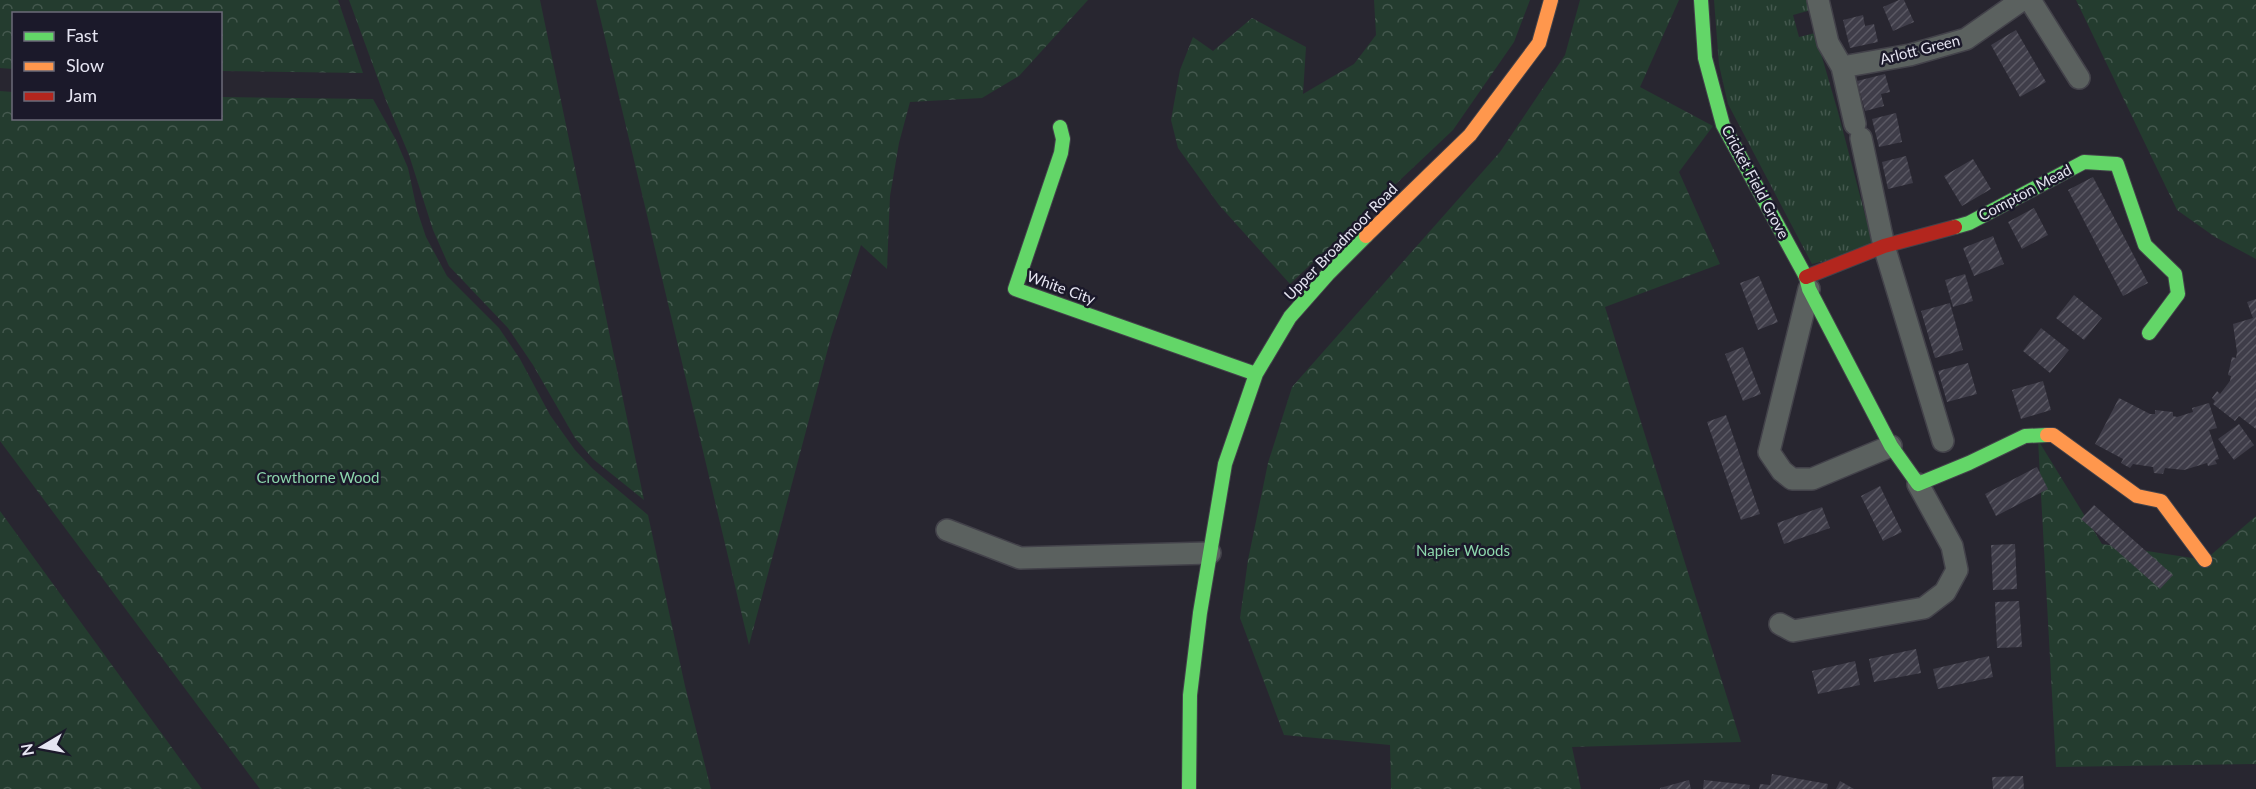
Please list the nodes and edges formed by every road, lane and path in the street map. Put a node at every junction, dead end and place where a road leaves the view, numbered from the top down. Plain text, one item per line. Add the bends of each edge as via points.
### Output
1 (1551, 0) edge
2 (1701, 0) edge
3 (1818, 0) edge
4 (2022, 0) edge
5 (2030, 0) edge
6 (1842, 67) junction
7 (2079, 78) dead end
8 (1060, 127) dead end
9 (1884, 246) junction
10 (1808, 283) junction
11 (2149, 333) dead end
12 (1256, 374) junction
13 (1943, 441) dead end
14 (1891, 446) junction
15 (1918, 484) junction
16 (947, 530) dead end
17 (1210, 553) junction
18 (2205, 560) dead end
19 (1780, 624) dead end
20 (1189, 789) edge

1 - 12 street, Upper Broadmoor Road via 1539,43 1470,135 1313,291 1290,317
2 - 10 street, Cricket Field Grove via 1705,58 1723,125
3 - 6 street via 1828,43
4 - 6 street, Arlott Green via 1966,39 1910,55
5 - 7 street
6 - 9 street
8 - 12 street, White City via 1062,153 1015,289
9 - 10 street, Compton Mead
9 - 11 street, Compton Mead via 1969,223 2084,162 2117,164 2145,245 2175,274 2178,294
9 - 13 street
10 - 14 street, Cricket Field Grove
10 - 14 street via 1769,452 1792,479 1812,479
12 - 17 street, Upper Broadmoor Road via 1226,464
14 - 15 street, Cricket Field Grove
15 - 18 street via 2025,436 2053,435 2137,496 2161,501
15 - 19 street, Cricket Field Grove via 1952,546 1957,570 1945,592 1924,608 1793,631
16 - 17 street via 1020,558
17 - 20 street, Upper Broadmoor Road via 1193,655

